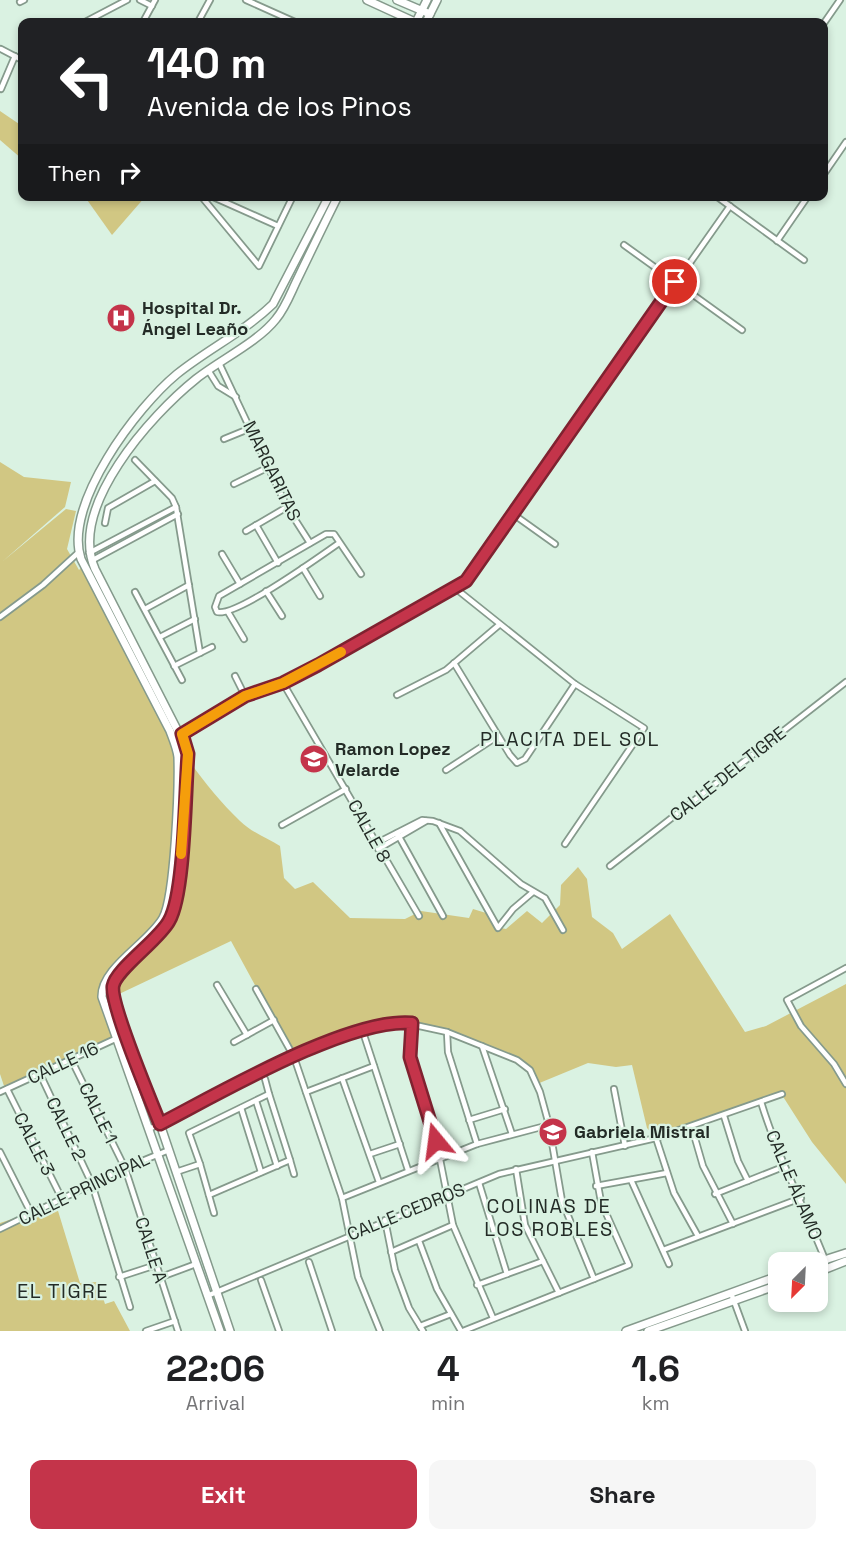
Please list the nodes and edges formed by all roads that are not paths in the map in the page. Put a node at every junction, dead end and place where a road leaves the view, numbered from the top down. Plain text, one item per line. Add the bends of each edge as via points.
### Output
1 (127, 0) edge
2 (140, 0) edge
3 (155, 0) edge
4 (210, 0) edge
5 (246, 0) edge
6 (367, 0) edge
7 (397, 0) edge
8 (427, 0) edge
9 (437, 0) edge
10 (840, 0) edge
11 (152, 6) junction
12 (422, 11) junction
13 (430, 14) junction
14 (93, 18) edge
15 (145, 18) edge
16 (200, 18) edge
17 (286, 18) edge
18 (407, 18) edge
19 (418, 18) edge
20 (428, 18) edge
21 (827, 18) edge
22 (1, 49) edge
23 (15, 56) junction
24 (18, 58) edge
25 (1, 89) edge
26 (846, 142) edge
27 (828, 168) edge
28 (205, 201) edge
29 (222, 201) edge
30 (290, 201) edge
31 (326, 201) edge
32 (336, 201) edge
33 (723, 201) edge
34 (805, 201) edge
35 (730, 206) junction
36 (278, 226) junction
37 (777, 241) junction
38 (624, 246) dead end
39 (804, 260) dead end
40 (675, 282) junction
41 (742, 330) dead end
42 (219, 363) junction
43 (208, 370) junction
44 (236, 397) junction
45 (251, 428) junction
46 (224, 439) dead end
47 (135, 460) dead end
48 (268, 467) junction
49 (155, 481) junction
50 (234, 484) dead end
51 (176, 507) junction
52 (287, 507) junction
53 (178, 514) junction
54 (513, 514) junction
55 (105, 523) dead end
56 (256, 525) junction
57 (246, 531) dead end
58 (110, 542) junction
59 (310, 543) junction
60 (339, 543) junction
61 (555, 544) dead end
62 (114, 549) junction
63 (79, 552) junction
64 (89, 553) junction
65 (222, 554) dead end
66 (92, 561) junction
67 (278, 563) junction
68 (303, 568) junction
69 (361, 574) dead end
70 (240, 584) junction
71 (189, 585) junction
72 (455, 588) junction
73 (266, 591) junction
74 (135, 592) dead end
75 (320, 596) dead end
76 (145, 609) junction
77 (228, 612) junction
78 (282, 616) dead end
79 (0, 617) edge
80 (195, 619) junction
81 (499, 625) junction
82 (159, 638) junction
83 (244, 639) dead end
84 (212, 647) dead end
85 (200, 652) junction
86 (454, 663) junction
87 (174, 666) junction
88 (236, 676) dead end
89 (182, 680) dead end
90 (846, 682) edge
91 (283, 683) junction
92 (575, 684) junction
93 (397, 695) dead end
94 (245, 696) junction
95 (182, 734) junction
96 (498, 736) junction
97 (446, 770) dead end
98 (346, 789) junction
99 (439, 823) junction
100 (282, 825) dead end
101 (398, 835) junction
102 (565, 844) dead end
103 (377, 847) junction
104 (610, 866) dead end
105 (533, 892) junction
106 (419, 916) dead end
107 (443, 916) dead end
108 (563, 930) dead end
109 (846, 968) edge
110 (217, 985) dead end
111 (256, 989) dead end
112 (117, 1005) junction
113 (107, 1010) junction
114 (274, 1020) junction
115 (412, 1023) junction
116 (362, 1029) junction
117 (447, 1032) junction
118 (126, 1034) junction
119 (247, 1035) junction
120 (117, 1037) junction
121 (234, 1042) dead end
122 (482, 1046) junction
123 (294, 1057) junction
124 (70, 1059) junction
125 (374, 1066) junction
126 (40, 1074) junction
127 (342, 1078) junction
128 (265, 1079) dead end
129 (846, 1084) edge
130 (7, 1089) junction
131 (614, 1089) dead end
132 (0, 1092) edge
133 (306, 1092) junction
134 (269, 1094) junction
135 (782, 1094) dead end
136 (256, 1101) junction
137 (761, 1102) junction
138 (241, 1108) junction
139 (505, 1109) junction
140 (724, 1116) junction
141 (469, 1120) junction
142 (160, 1124) junction
143 (549, 1125) junction
144 (149, 1128) junction
145 (692, 1128) junction
146 (512, 1134) junction
147 (656, 1138) junction
148 (400, 1144) junction
149 (477, 1144) junction
150 (625, 1146) junction
151 (169, 1150) junction
152 (0, 1152) edge
153 (592, 1152) junction
154 (158, 1154) junction
155 (370, 1154) junction
156 (440, 1157) junction
157 (290, 1160) junction
158 (554, 1161) junction
159 (200, 1164) junction
160 (277, 1166) junction
161 (783, 1167) junction
162 (125, 1168) junction
163 (516, 1168) junction
164 (408, 1170) junction
165 (176, 1172) junction
166 (261, 1172) junction
167 (667, 1173) junction
168 (294, 1174) dead end
169 (631, 1180) junction
170 (748, 1181) junction
171 (379, 1182) junction
172 (479, 1183) junction
173 (92, 1184) junction
174 (596, 1186) junction
175 (715, 1194) junction
176 (209, 1195) junction
177 (445, 1196) junction
178 (342, 1198) junction
179 (801, 1198) junction
180 (62, 1199) junction
181 (214, 1213) dead end
182 (32, 1215) junction
183 (385, 1220) junction
184 (733, 1224) junction
185 (453, 1225) junction
186 (0, 1229) edge
187 (350, 1235) junction
188 (698, 1236) junction
189 (419, 1241) junction
190 (663, 1250) junction
191 (391, 1252) junction
192 (822, 1252) edge
193 (846, 1253) edge
194 (828, 1259) edge
195 (543, 1261) junction
196 (846, 1261) edge
197 (309, 1262) dead end
198 (196, 1264) junction
199 (669, 1264) dead end
200 (156, 1265) junction
201 (828, 1268) edge
202 (507, 1274) junction
203 (119, 1277) junction
204 (161, 1277) junction
205 (594, 1279) junction
206 (261, 1280) dead end
207 (768, 1281) edge
208 (477, 1285) junction
209 (768, 1288) edge
210 (217, 1292) junction
211 (559, 1293) junction
212 (207, 1296) junction
213 (732, 1297) junction
214 (130, 1307) dead end
215 (451, 1314) junction
216 (685, 1314) junction
217 (493, 1318) junction
218 (175, 1321) junction
219 (421, 1329) edge
220 (636, 1329) edge
221 (146, 1331) edge
222 (178, 1331) edge
223 (220, 1331) edge
224 (230, 1331) edge
225 (279, 1331) edge
226 (332, 1331) edge
227 (381, 1331) edge
228 (462, 1331) edge
229 (626, 1331) edge
230 (648, 1331) edge
231 (745, 1331) edge

1 - 14 street
2 - 11 street
3 - 11 street
4 - 16 street
5 - 17 street
6 - 18 street
7 - 12 street
8 - 12 street
9 - 13 street
10 - 21 street
11 - 15 street
12 - 13 street
12 - 19 street
13 - 20 street
22 - 23 street
23 - 24 street
23 - 25 street
26 - 27 street
28 - 36 street via 259,266
29 - 36 street
30 - 36 street
31 - 63 street via 273,304 178,373 124,433 88,499 81,522
32 - 42 street via 278,317
33 - 35 street
34 - 37 street
35 - 37 street
35 - 40 street
37 - 39 street
38 - 40 street
40 - 41 street
40 - 54 street
42 - 43 street
42 - 44 street, MARGARITAS
43 - 44 street, MARGARITAS via 218,387
43 - 64 street via 153,420 123,461 95,513 89,532
44 - 45 street, MARGARITAS
45 - 46 street
45 - 48 street, MARGARITAS
47 - 49 street
48 - 50 street
48 - 52 street, MARGARITAS
49 - 51 street
49 - 55 street via 108,508
51 - 53 street
51 - 58 street
52 - 56 street
52 - 59 street, MARGARITAS
53 - 62 street
53 - 71 street
54 - 61 street
54 - 72 street via 476,568
56 - 57 street
56 - 67 street
58 - 62 street
58 - 64 street
59 - 60 street via 334,534
59 - 67 street
60 - 68 street
60 - 69 street
62 - 66 street
63 - 79 street via 44,585
63 - 113 street via 170,730 178,756 166,910 160,922 106,980 102,990
64 - 66 street
65 - 70 street
66 - 95 street
67 - 70 street
68 - 73 street
68 - 75 street
70 - 77 street via 216,600 217,612
71 - 76 street
71 - 80 street
72 - 81 street
72 - 91 street
73 - 77 street
73 - 78 street
74 - 76 street
76 - 82 street
77 - 83 street
80 - 82 street
80 - 85 street
81 - 86 street
81 - 92 street
82 - 87 street
84 - 85 street
85 - 87 street
86 - 93 street
86 - 96 street
87 - 89 street
88 - 94 street
90 - 104 street, CALLE DEL TIGRE
91 - 94 street
91 - 98 street, CALLE 8
92 - 96 street via 525,759 517,763
92 - 102 street via 644,728
94 - 95 street
95 - 112 street via 188,754 176,901 165,928 114,982
96 - 97 street
98 - 100 street
98 - 103 street, CALLE 8
99 - 101 street via 422,820
99 - 105 street via 460,831
99 - 105 street via 498,928
101 - 103 street
101 - 107 street
103 - 106 street, CALLE 8
105 - 108 street via 545,898
109 - 129 street via 787,1000 801,1026
110 - 119 street
111 - 114 street
112 - 113 street via 115,1011
112 - 118 street
113 - 120 street
114 - 119 street
114 - 123 street
115 - 116 street via 386,1023
115 - 117 street
115 - 156 street via 410,1057
116 - 123 street
116 - 125 street
117 - 122 street
117 - 141 street via 448,1052
118 - 120 street, CALLE 16
118 - 142 street
119 - 121 street
120 - 124 street, CALLE 16
120 - 144 street
122 - 139 street
122 - 143 street via 517,1060 530,1070
123 - 133 street
123 - 142 street
124 - 126 street, CALLE 16
124 - 162 street, CALLE 1
125 - 127 street
125 - 148 street
126 - 130 street, CALLE 16
126 - 173 street, CALLE 2
127 - 133 street
127 - 155 street
128 - 134 street
130 - 132 street, CALLE 16
130 - 180 street, CALLE 3
131 - 150 street
133 - 178 street
134 - 136 street
134 - 157 street
135 - 137 street, CALLE CEDROS
136 - 138 street
136 - 160 street
137 - 140 street, CALLE CEDROS
137 - 161 street, CALLE ÁLAMO
138 - 159 street via 189,1133
138 - 166 street
139 - 141 street
139 - 146 street
140 - 145 street, CALLE CEDROS
140 - 170 street
141 - 149 street
142 - 144 street
142 - 151 street
143 - 146 street
143 - 158 street
144 - 154 street
145 - 147 street, CALLE CEDROS
145 - 175 street via 702,1166
146 - 149 street
147 - 150 street, CALLE CEDROS
147 - 167 street
148 - 155 street
148 - 164 street
149 - 156 street
150 - 153 street, CALLE CEDROS
151 - 154 street, CALLE PRINCIPAL
151 - 165 street
152 - 182 street
153 - 158 street, CALLE CEDROS
153 - 174 street
154 - 162 street, CALLE PRINCIPAL
154 - 198 street
155 - 171 street
156 - 164 street
156 - 177 street
157 - 160 street
157 - 168 street
158 - 163 street, CALLE CEDROS
158 - 205 street via 563,1206
159 - 165 street
159 - 176 street
160 - 166 street
161 - 170 street
161 - 179 street, CALLE ÁLAMO
162 - 173 street, CALLE PRINCIPAL
162 - 200 street, CALLE A
163 - 172 street, CALLE CEDROS
163 - 195 street via 525,1225
164 - 171 street
165 - 210 street
166 - 176 street
167 - 169 street
167 - 188 street
169 - 174 street
169 - 190 street
170 - 175 street
171 - 178 street
172 - 177 street, CALLE CEDROS
172 - 202 street
173 - 180 street, CALLE PRINCIPAL
173 - 203 street, CALLE 2
174 - 205 street via 606,1218 630,1264
175 - 184 street
176 - 181 street
177 - 183 street, CALLE CEDROS
177 - 185 street
178 - 187 street
179 - 184 street
179 - 192 street, CALLE ÁLAMO
180 - 182 street, CALLE PRINCIPAL
182 - 186 street, CALLE PRINCIPAL
183 - 187 street, CALLE CEDROS
183 - 191 street
184 - 188 street
185 - 189 street
185 - 208 street
187 - 210 street, CALLE CEDROS
187 - 227 street via 358,1277
188 - 190 street
189 - 191 street
189 - 215 street
190 - 199 street
191 - 219 street via 409,1308
193 - 194 street
195 - 202 street
195 - 211 street
196 - 201 street
197 - 226 street
198 - 204 street
198 - 212 street
200 - 203 street
200 - 204 street, CALLE A
202 - 208 street
203 - 214 street, CALLE 2
204 - 218 street, CALLE A
205 - 211 street
206 - 225 street
207 - 213 street
208 - 217 street
209 - 213 street
210 - 212 street, CALLE CEDROS
210 - 224 street
211 - 217 street
212 - 223 street
213 - 216 street
213 - 231 street
215 - 219 street
215 - 228 street
216 - 220 street
216 - 230 street
217 - 228 street
218 - 221 street
218 - 222 street, CALLE A
220 - 229 street

